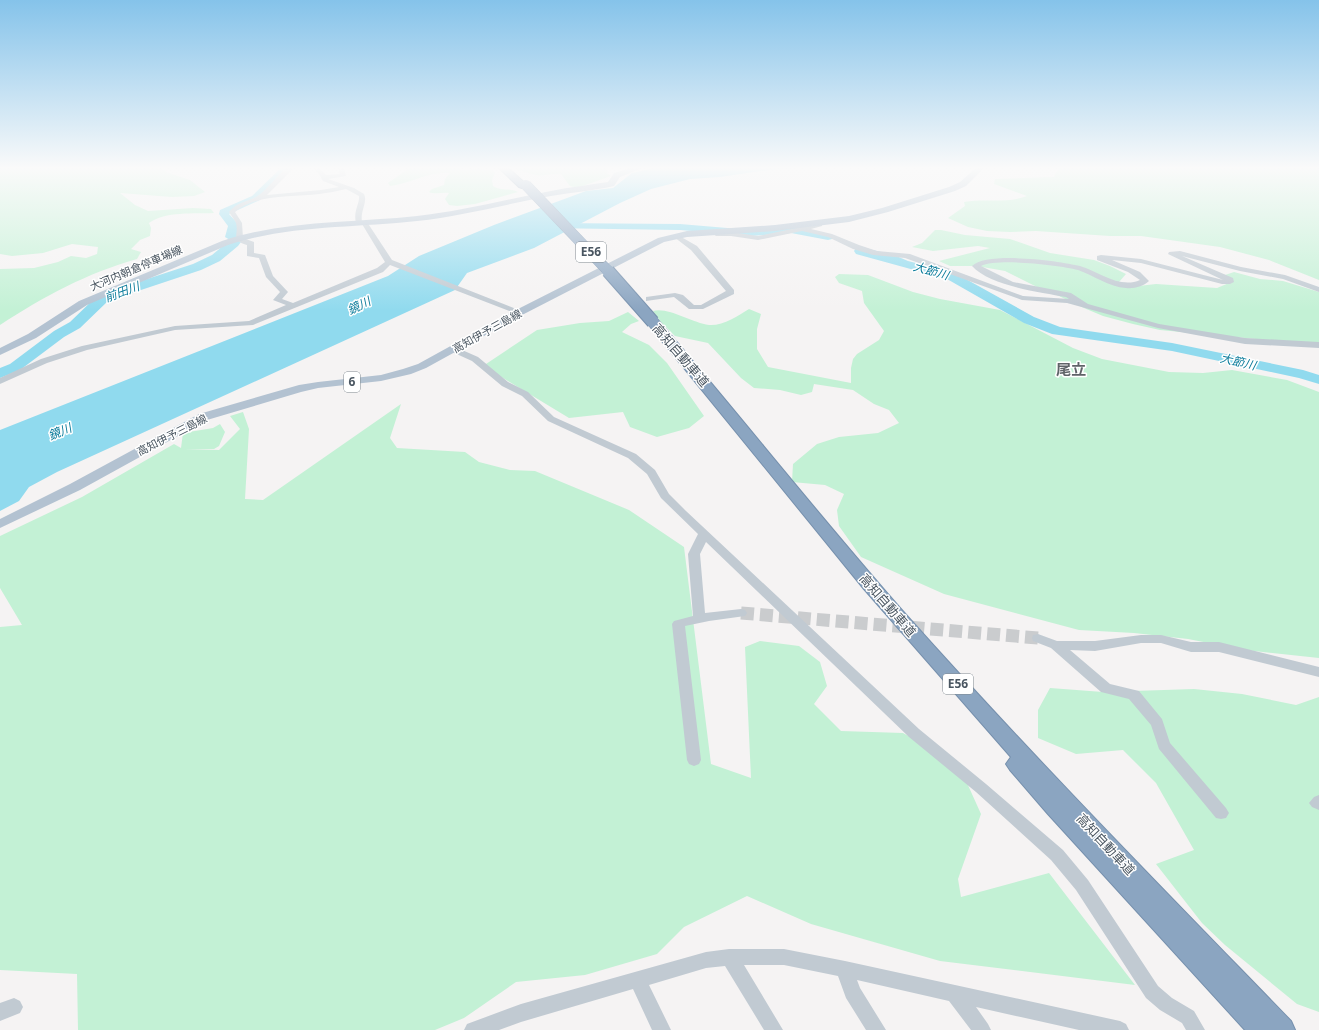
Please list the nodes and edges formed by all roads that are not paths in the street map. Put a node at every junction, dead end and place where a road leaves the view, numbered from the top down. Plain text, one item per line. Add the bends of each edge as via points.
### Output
1 (234, 215) edge
2 (359, 215) edge
3 (436, 215) edge
4 (552, 215) edge
5 (866, 215) edge
6 (362, 223) junction
7 (818, 223) junction
8 (796, 229) junction
9 (681, 235) junction
10 (238, 238) junction
11 (391, 263) junction
12 (1319, 290) edge
13 (649, 299) dead end
14 (293, 305) junction
15 (1085, 306) junction
16 (520, 312) junction
17 (651, 323) junction
18 (1319, 345) edge
19 (453, 349) junction
20 (0, 352) edge
21 (0, 381) edge
22 (0, 524) edge
23 (704, 534) junction
24 (741, 613) tunnel mouth
25 (699, 618) junction
26 (1038, 638) tunnel mouth
27 (1056, 645) junction
28 (1319, 672) edge
29 (694, 760) dead end
30 (1319, 801) edge
31 (1319, 804) edge
32 (1221, 813) dead end
33 (730, 957) junction
34 (845, 969) junction
35 (638, 980) junction
36 (954, 993) junction
37 (1085, 1026) edge
38 (659, 1029) edge
39 (473, 1030) edge
40 (774, 1030) edge
41 (877, 1030) edge
42 (982, 1030) edge
43 (1120, 1030) edge
44 (1196, 1030) edge
45 (1263, 1030) edge
46 (1282, 1030) edge

1 - 10 street via 240,226
2 - 6 street
3 - 6 main road, 大河内朝倉停車場線
4 - 17 highway, 高知自動車道 / E56, bridge
5 - 7 main road, 高知伊予三島線 / 6
6 - 10 main road, 大河内朝倉停車場線 via 276,230
6 - 11 street
7 - 8 main road, 高知伊予三島線 / 6
7 - 8 street via 820,225
8 - 9 main road, 高知伊予三島線 / 6
8 - 9 street via 752,238 731,234
8 - 15 street via 830,235 876,253 907,256 1022,298 1067,301
9 - 13 street via 731,292 703,307 692,306 675,295
9 - 16 main road, 高知伊予三島線 / 6 via 645,247
10 - 14 street via 251,244 250,254 262,257 270,277 284,292 278,300
10 - 20 main road, 大河内朝倉停車場線 via 83,303 32,336
11 - 14 street via 380,270
11 - 16 street
12 - 15 street via 1285,277 1240,269 1180,253 1172,254 1221,275 1230,282 1141,261 1101,257 1132,272 1144,281 1126,286 1070,266 1014,260 986,260 976,266 1011,284 1068,295
14 - 21 street via 250,323 175,328 85,348 44,361
15 - 18 street via 1158,326 1245,341
16 - 19 main road, 高知伊予三島線 / 6
17 - 45 highway, E56 via 863,589 1056,808
17 - 46 highway, 高知自動車道 / E56 via 711,389 902,622 1022,754
19 - 22 main road, 高知伊予三島線 / 6 via 407,372 299,389 203,418
19 - 23 street via 475,359 505,384 525,394 551,419 632,456 651,472 665,496
23 - 25 street via 694,551
23 - 44 street via 914,733 1057,855 1082,885 1152,992 1188,1017
24 - 25 street
25 - 29 street via 678,624
26 - 27 street
27 - 28 street via 1095,646 1141,639 1161,639 1191,647 1219,647
27 - 32 street via 1106,688 1134,695 1157,723 1164,745
30 - 31 street
33 - 34 street via 784,957
33 - 35 street via 706,960
33 - 40 street
34 - 36 street
34 - 41 street via 852,992
35 - 38 street
35 - 39 street via 521,1013
36 - 37 street
36 - 42 street
37 - 43 street

